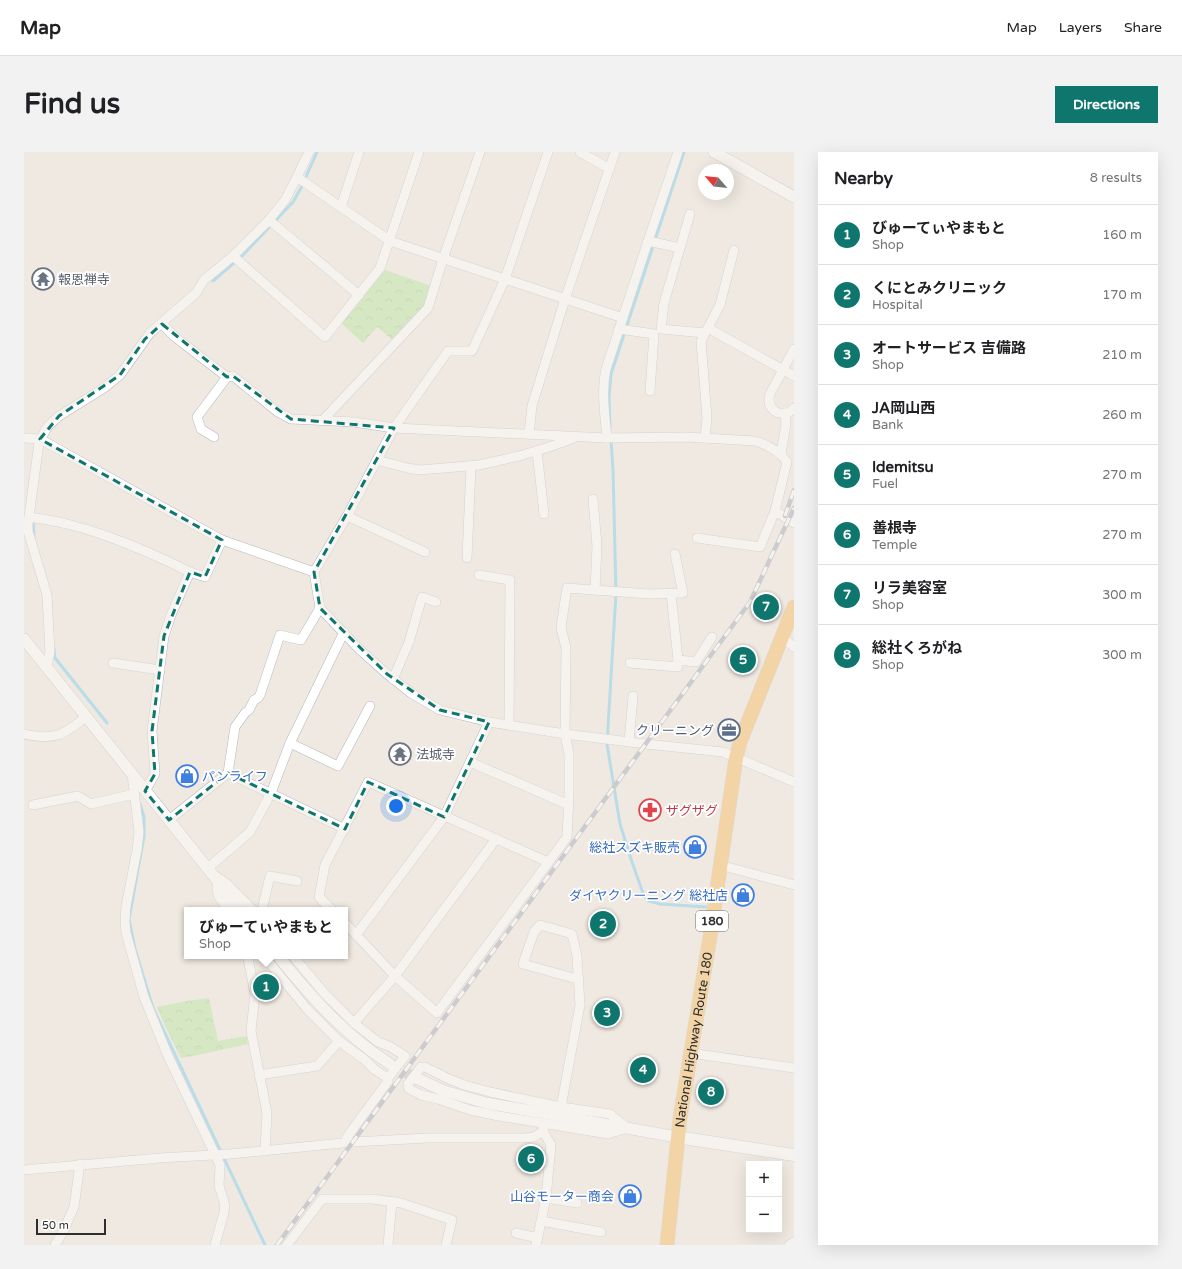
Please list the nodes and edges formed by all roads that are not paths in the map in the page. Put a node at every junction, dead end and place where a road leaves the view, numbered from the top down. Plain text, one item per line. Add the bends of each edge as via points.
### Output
1 (309, 152) edge
2 (359, 152) edge
3 (419, 152) edge
4 (480, 152) edge
5 (548, 152) edge
6 (580, 152) edge
7 (615, 152) edge
8 (678, 152) edge
9 (714, 152) edge
10 (732, 157) edge
11 (610, 169) junction
12 (302, 180) junction
13 (794, 197) edge
14 (341, 207) junction
15 (690, 214) dead end
16 (272, 222) junction
17 (390, 241) junction
18 (648, 241) junction
19 (680, 248) junction
20 (734, 250) dead end
21 (236, 259) junction
22 (443, 259) junction
23 (505, 279) junction
24 (359, 295) junction
25 (565, 300) junction
26 (623, 318) junction
27 (162, 324) junction
28 (619, 329) junction
29 (706, 330) junction
30 (794, 349) edge
31 (783, 370) junction
32 (794, 376) edge
33 (227, 377) junction
34 (650, 391) dead end
35 (794, 408) edge
36 (785, 414) junction
37 (323, 420) junction
38 (394, 428) junction
39 (529, 434) junction
40 (578, 436) junction
41 (214, 437) dead end
42 (24, 438) edge
43 (610, 438) junction
44 (704, 438) junction
45 (40, 439) junction
46 (537, 451) junction
47 (781, 454) junction
48 (377, 460) junction
49 (471, 466) junction
50 (593, 499) dead end
51 (775, 511) junction
52 (544, 514) dead end
53 (347, 516) junction
54 (32, 518) junction
55 (794, 523) edge
56 (26, 532) edge
57 (698, 538) dead end
58 (222, 540) junction
59 (425, 552) dead end
60 (675, 554) dead end
61 (467, 558) dead end
62 (190, 572) junction
63 (314, 572) junction
64 (479, 575) dead end
65 (595, 590) junction
66 (671, 593) junction
67 (436, 602) dead end
68 (794, 607) edge
69 (320, 608) junction
70 (344, 632) junction
71 (712, 637) dead end
72 (782, 637) junction
73 (24, 639) edge
74 (794, 647) edge
75 (678, 660) junction
76 (113, 663) dead end
77 (630, 663) dead end
78 (47, 666) junction
79 (160, 670) junction
80 (393, 679) junction
81 (633, 696) dead end
82 (370, 706) dead end
83 (87, 716) junction
84 (489, 722) junction
85 (509, 725) junction
86 (24, 734) edge
87 (565, 734) junction
88 (629, 742) junction
89 (290, 743) junction
90 (736, 758) junction
91 (470, 762) junction
92 (228, 773) junction
93 (132, 774) junction
94 (794, 782) edge
95 (145, 791) junction
96 (271, 793) junction
97 (134, 794) junction
98 (33, 805) dead end
99 (569, 805) junction
100 (444, 817) junction
101 (169, 820) junction
102 (345, 829) junction
103 (496, 839) junction
104 (548, 862) junction
105 (720, 865) junction
106 (213, 875) junction
107 (297, 881) dead end
108 (794, 885) edge
109 (227, 907) edge
110 (239, 907) edge
111 (250, 907) edge
112 (263, 907) edge
113 (329, 907) edge
114 (348, 926) edge
115 (356, 935) junction
116 (248, 959) edge
117 (266, 959) edge
118 (280, 959) edge
119 (295, 959) edge
120 (395, 976) junction
121 (578, 980) junction
122 (354, 1023) junction
123 (339, 1041) junction
124 (690, 1054) junction
125 (390, 1064) tunnel mouth
126 (794, 1068) edge
127 (259, 1075) junction
128 (388, 1078) junction
129 (416, 1078) tunnel mouth
130 (560, 1107) junction
131 (543, 1128) junction
132 (627, 1128) junction
133 (677, 1136) junction
134 (345, 1142) junction
135 (265, 1151) junction
136 (216, 1155) junction
137 (794, 1156) edge
138 (80, 1164) junction
139 (24, 1170) edge
140 (546, 1198) junction
141 (392, 1201) junction
142 (577, 1203) dead end
143 (541, 1220) junction
144 (601, 1232) dead end
145 (516, 1233) dead end
146 (537, 1241) edge
147 (794, 1242) edge
148 (55, 1245) edge
149 (215, 1245) edge
150 (287, 1245) edge
151 (388, 1245) edge
152 (446, 1245) edge
153 (667, 1245) edge
154 (789, 1245) edge

1 - 12 street
2 - 14 street
3 - 17 street
4 - 22 street
5 - 23 street
6 - 11 street
7 - 11 street
8 - 18 street
9 - 10 street
10 - 13 street
11 - 25 street
12 - 14 street
12 - 16 street via 285,200
14 - 17 street
15 - 19 street
16 - 21 street
16 - 24 street
17 - 22 street
17 - 24 street via 380,268
18 - 19 street
18 - 26 street
19 - 29 street via 664,303 661,329
20 - 29 street via 720,305
21 - 24 street via 325,337
21 - 27 street via 204,280 196,293
22 - 23 street
22 - 37 street via 428,308
23 - 25 street
23 - 38 street via 472,351 448,351
25 - 26 street
25 - 39 street via 532,406
26 - 28 street
27 - 33 street
27 - 45 street via 145,339 120,375 59,416 47,427
28 - 34 street via 654,334
28 - 43 street via 604,382
29 - 31 street
29 - 44 street via 701,341 707,418
30 - 31 street
31 - 32 street
31 - 36 street via 769,401 775,412
33 - 37 street via 233,376 278,412 291,419
33 - 41 street via 197,417 201,429
35 - 36 street
36 - 47 street
37 - 38 street
38 - 39 street
38 - 48 street
39 - 40 street
40 - 43 street
40 - 46 street
42 - 45 street
43 - 44 street
44 - 47 street via 755,441 766,444
45 - 54 street
45 - 58 street
46 - 49 street
46 - 52 street
47 - 51 street via 787,462
48 - 49 street via 420,470
48 - 53 street
49 - 61 street
50 - 65 street via 597,546
51 - 55 street
51 - 57 street via 760,547
53 - 59 street
53 - 63 street
54 - 56 street
54 - 62 street via 70,524 110,537
56 - 78 street via 47,595 50,652
58 - 62 street via 205,577
58 - 63 street
60 - 66 street via 683,593
62 - 79 street via 164,636
63 - 69 street
64 - 85 street via 510,580
65 - 66 street
65 - 87 street via 567,588 561,627 566,648
66 - 75 street
67 - 80 street via 422,597 410,642
68 - 72 highway, National Highway Route 180 / 180
69 - 70 street
69 - 92 street via 300,640 280,635 260,696 254,700 235,727
70 - 80 street
70 - 89 street
71 - 75 street via 696,662
72 - 74 street
72 - 90 highway, National Highway Route 180 / 180
73 - 78 street
75 - 77 street via 678,668
76 - 79 street
78 - 83 street
79 - 95 street via 152,732 155,774
80 - 84 street via 440,710
81 - 88 street
82 - 89 street via 338,766
83 - 86 street via 57,736 45,738
83 - 93 street
84 - 85 street
84 - 91 street
85 - 87 street
87 - 88 street
87 - 99 street via 569,754
88 - 90 street via 723,752
89 - 96 street
90 - 94 street
90 - 105 highway, National Highway Route 180 / 180
91 - 99 street
91 - 100 street
92 - 96 street
92 - 101 street
93 - 95 street
93 - 97 street
95 - 101 street
96 - 102 street
96 - 106 street via 250,832
97 - 98 street via 91,804 78,796
97 - 136 street via 139,832 126,906 126,933 144,997 168,1056
99 - 104 street via 567,837
100 - 102 street via 368,782
100 - 103 street
100 - 115 street
101 - 106 street
102 - 113 street via 325,865 319,897
103 - 104 street
103 - 120 street
104 - 120 street via 437,1013
105 - 108 street
105 - 124 highway, National Highway Route 180 / 180
106 - 109 street via 218,895
106 - 110 street
106 - 111 street via 226,883
107 - 112 street via 270,876
114 - 115 street
115 - 120 street
116 - 127 street via 255,994 251,1031
117 - 123 street via 308,1009
118 - 125 street via 330,1016 353,1037
119 - 122 street via 324,994
120 - 122 street
121 - 121 street via 523,964 534,932 540,925 572,934 577,956
121 - 130 street via 580,1005
122 - 128 street via 378,1042 405,1056
123 - 127 street via 318,1066
123 - 128 street
124 - 126 street
124 - 133 highway, National Highway Route 180 / 180
127 - 135 street via 267,1113
128 - 134 street
129 - 132 street via 444,1091 486,1104
130 - 131 street via 464,1085 425,1067 421,1067 408,1084 409,1089 421,1095
130 - 132 street via 610,1114
131 - 132 street via 608,1134
131 - 134 street via 534,1136 525,1138 428,1138
131 - 140 street via 551,1145
132 - 133 street
133 - 137 main road
133 - 153 highway, National Highway Route 180 / 180
134 - 135 street
135 - 136 street
136 - 138 street
136 - 149 street via 220,1165 219,1186 225,1205
138 - 139 street
138 - 148 street via 74,1207
140 - 142 street
140 - 143 street
141 - 150 street via 322,1199
141 - 151 street
141 - 152 street via 452,1220
143 - 144 street
143 - 146 street
145 - 146 street
147 - 154 street

